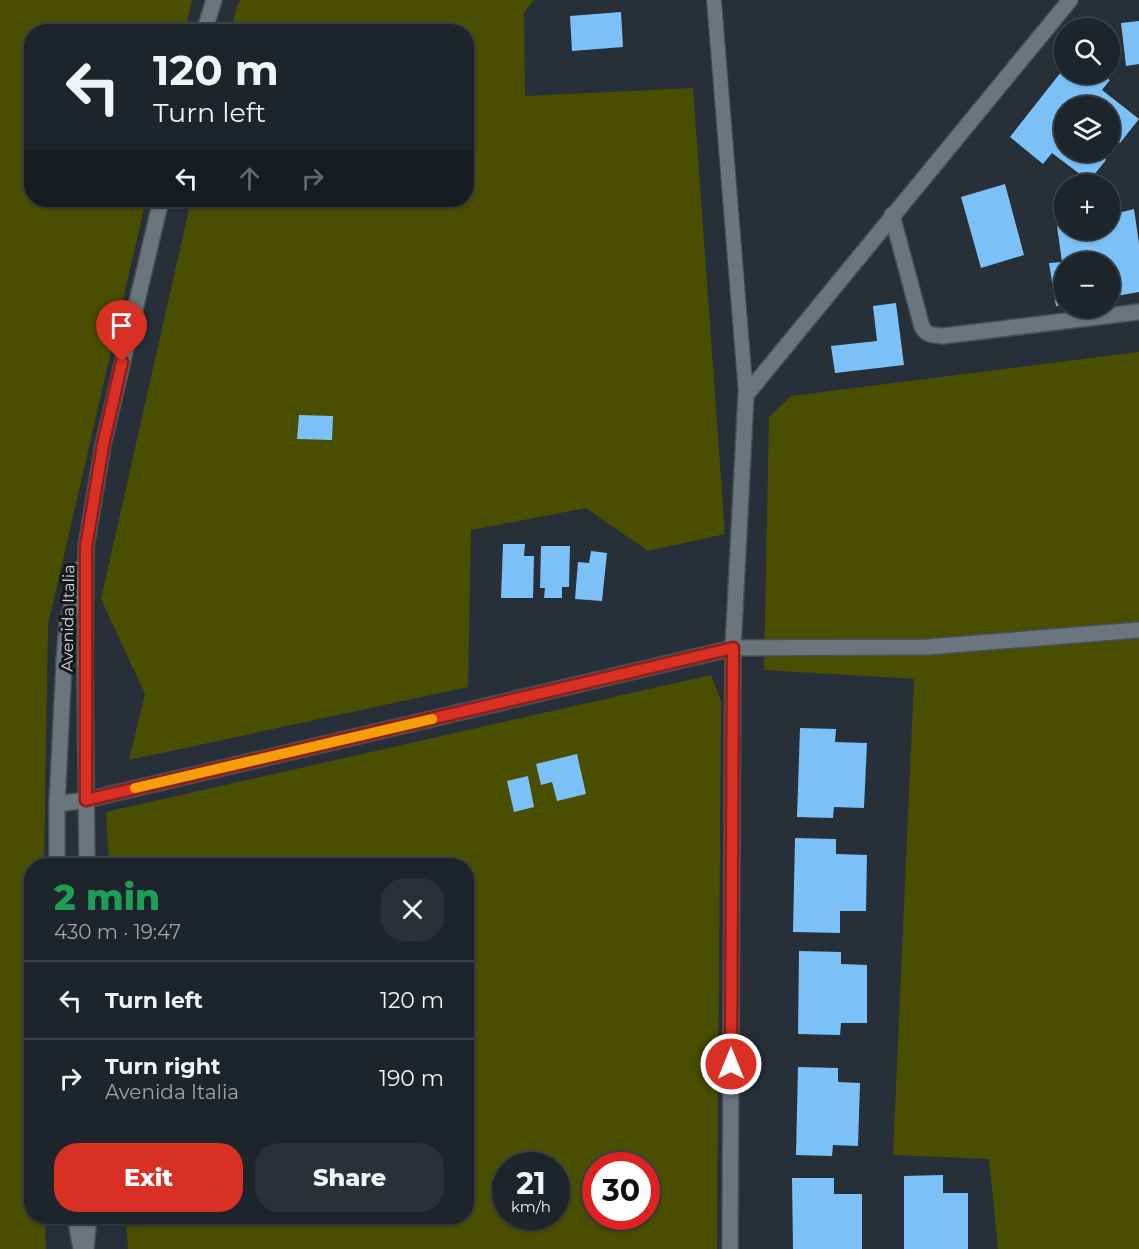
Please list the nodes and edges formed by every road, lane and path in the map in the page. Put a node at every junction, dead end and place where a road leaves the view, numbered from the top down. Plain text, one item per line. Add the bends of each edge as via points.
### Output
1 (214, 0) edge
2 (714, 0) edge
3 (1070, 0) edge
4 (206, 24) edge
5 (159, 207) edge
6 (892, 215) junction
7 (1139, 312) edge
8 (746, 395) junction
9 (86, 547) junction
10 (1139, 630) edge
11 (733, 648) junction
12 (86, 800) junction
13 (57, 804) junction
14 (57, 858) edge
15 (87, 858) edge
16 (77, 1224) edge
17 (88, 1224) edge
18 (84, 1249) edge
19 (730, 1249) edge

1 - 4 street
2 - 8 lane
3 - 6 street
5 - 9 street, Avenida Italia via 103,445
6 - 7 street via 922,327 930,335
6 - 8 street
8 - 11 street
9 - 12 street, Avenida Italia
9 - 13 street via 68,625
10 - 11 street via 927,647
11 - 12 street
11 - 19 street
12 - 13 street
12 - 15 street, Avenida Italia
13 - 14 street
16 - 18 street
17 - 18 street

